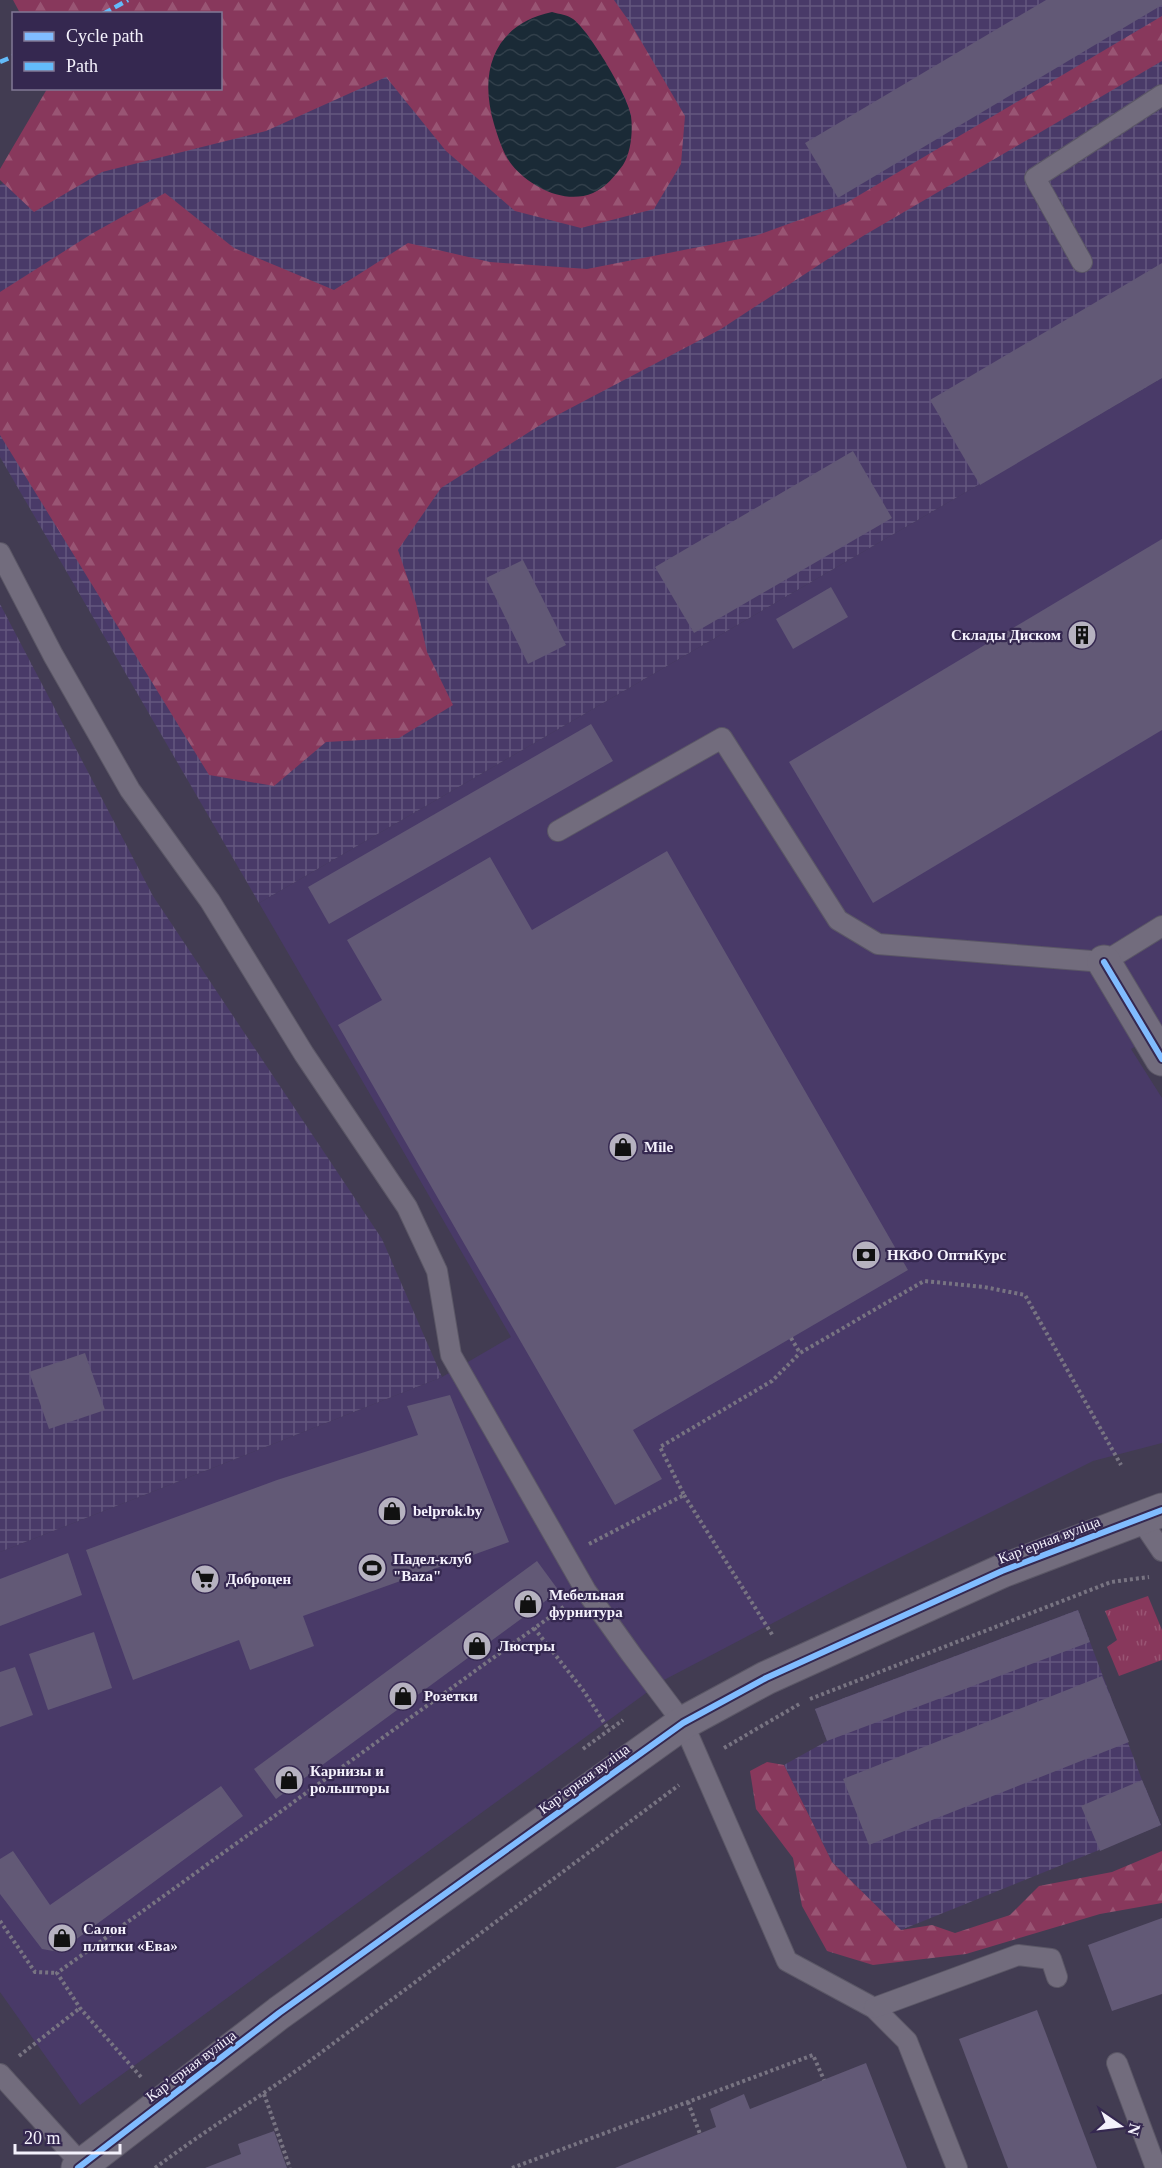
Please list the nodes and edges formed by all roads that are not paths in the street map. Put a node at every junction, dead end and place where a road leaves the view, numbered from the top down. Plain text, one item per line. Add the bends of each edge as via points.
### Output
1 (1162, 95) edge
2 (1082, 262) dead end
3 (0, 553) edge
4 (558, 831) dead end
5 (1162, 926) edge
6 (1104, 962) junction
7 (1162, 1059) edge
8 (1151, 1514) edge
9 (1162, 1551) edge
10 (683, 1723) junction
11 (1057, 1977) dead end
12 (874, 2008) junction
13 (1117, 2063) dead end
14 (0, 2074) edge
15 (82, 2167) edge
16 (957, 2168) edge
17 (1156, 2168) edge

1 - 2 lane via 1035,178
3 - 10 lane via 130,790 210,901 304,1054 407,1208 437,1271 451,1355 586,1591
4 - 6 lane via 722,738 838,920 878,944
5 - 6 lane
6 - 7 street
8 - 9 lane
8 - 10 street, Карʼерная вуліца via 1002,1571 766,1678
10 - 12 lane via 787,1961
10 - 15 street, Карʼерная вуліца via 279,2013
11 - 12 lane via 1051,1959 1018,1955
12 - 16 lane via 907,2042
13 - 17 lane
14 - 15 lane

